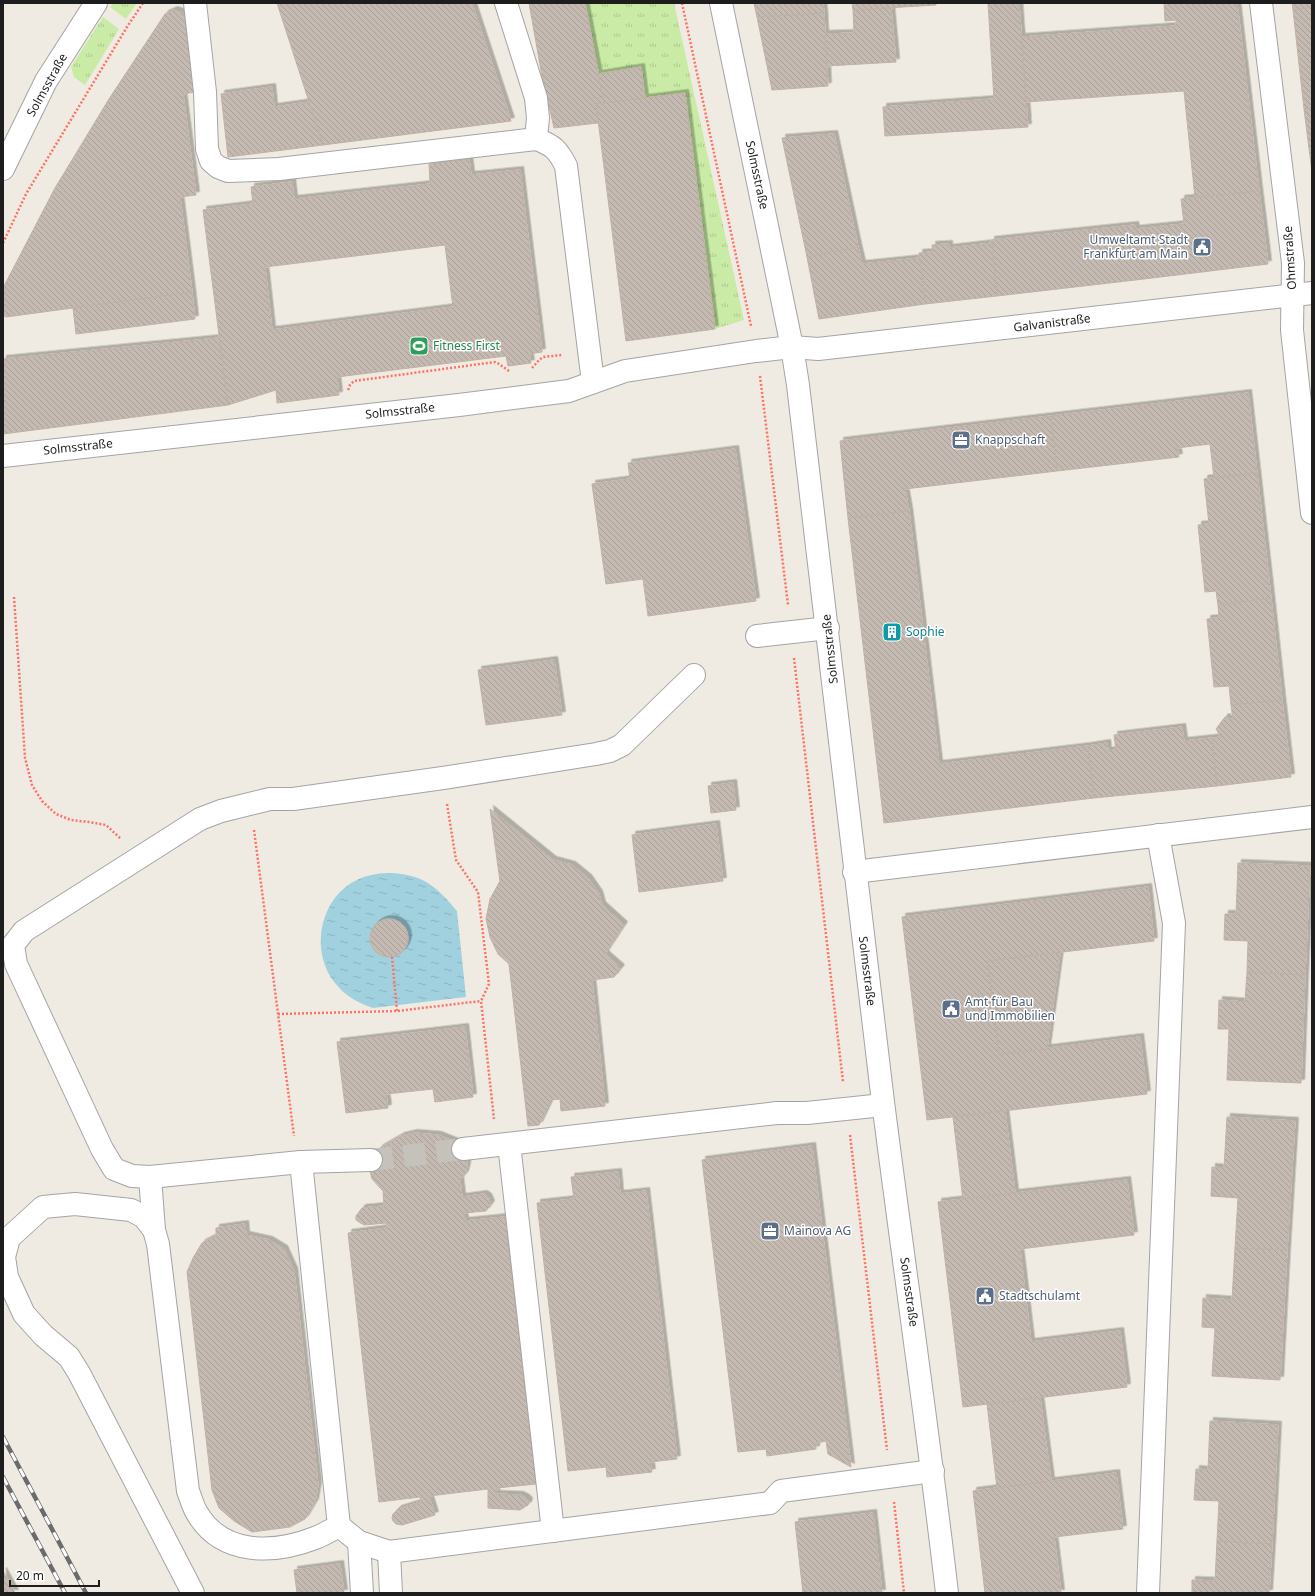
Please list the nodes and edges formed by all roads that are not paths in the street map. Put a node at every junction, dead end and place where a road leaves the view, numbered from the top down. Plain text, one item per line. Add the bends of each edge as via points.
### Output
1 (96, 3) edge
2 (195, 3) edge
3 (506, 3) edge
4 (721, 3) edge
5 (1261, 3) edge
6 (536, 139) junction
7 (3, 169) edge
8 (1302, 294) edge
9 (792, 347) junction
10 (593, 382) junction
11 (3, 456) edge
12 (1312, 514) edge
13 (828, 628) junction
14 (757, 636) dead end
15 (694, 675) dead end
16 (1312, 817) edge
17 (1158, 835) junction
18 (854, 872) junction
19 (883, 1105) junction
20 (503, 1144) junction
21 (463, 1149) tunnel mouth
22 (371, 1160) tunnel mouth
23 (299, 1162) junction
24 (150, 1177) junction
25 (154, 1230) junction
26 (933, 1471) junction
27 (339, 1526) junction
28 (554, 1531) junction
29 (359, 1542) junction
30 (389, 1552) junction
31 (194, 1593) edge
32 (362, 1593) edge
33 (391, 1593) edge
34 (947, 1593) edge
35 (1148, 1593) edge

1 - 7 street, Solmsstraße via 46,81
2 - 6 street via 205,92 207,149 211,161 228,171 279,169
3 - 6 street via 536,98
4 - 9 street, Solmsstraße
5 - 8 street, Ohmstraße via 1293,263
6 - 10 street via 550,144 560,153 566,166
8 - 9 street, Galvanistraße via 818,350
8 - 12 street, Ohmstraße via 1292,330
9 - 10 street, Solmsstraße via 625,371
9 - 13 street, Solmsstraße
10 - 11 street, Solmsstraße via 569,391 490,401
13 - 14 street
13 - 18 street, Solmsstraße
15 - 24 street via 622,744 610,751 443,778 293,799 270,799 200,819 24,931 13,945 16,964 102,1149 114,1169 132,1176
16 - 17 street
17 - 18 street
17 - 35 street via 1174,923
18 - 19 street, Solmsstraße
19 - 20 street via 807,1113 777,1113
19 - 26 street, Solmsstraße
20 - 21 street
20 - 28 street
22 - 23 street
23 - 24 street
23 - 27 street
24 - 25 street
25 - 27 street via 158,1244 188,1491 196,1513 210,1530 227,1542 246,1548 266,1549 290,1545 314,1538
25 - 31 street via 144,1217 131,1210 75,1204 43,1207 9,1238 4,1257 7,1277 24,1314 69,1357 79,1373
26 - 28 street via 781,1491 770,1503
26 - 34 street, Solmsstraße
27 - 29 street
28 - 30 street
29 - 30 street
29 - 32 street
30 - 33 street

